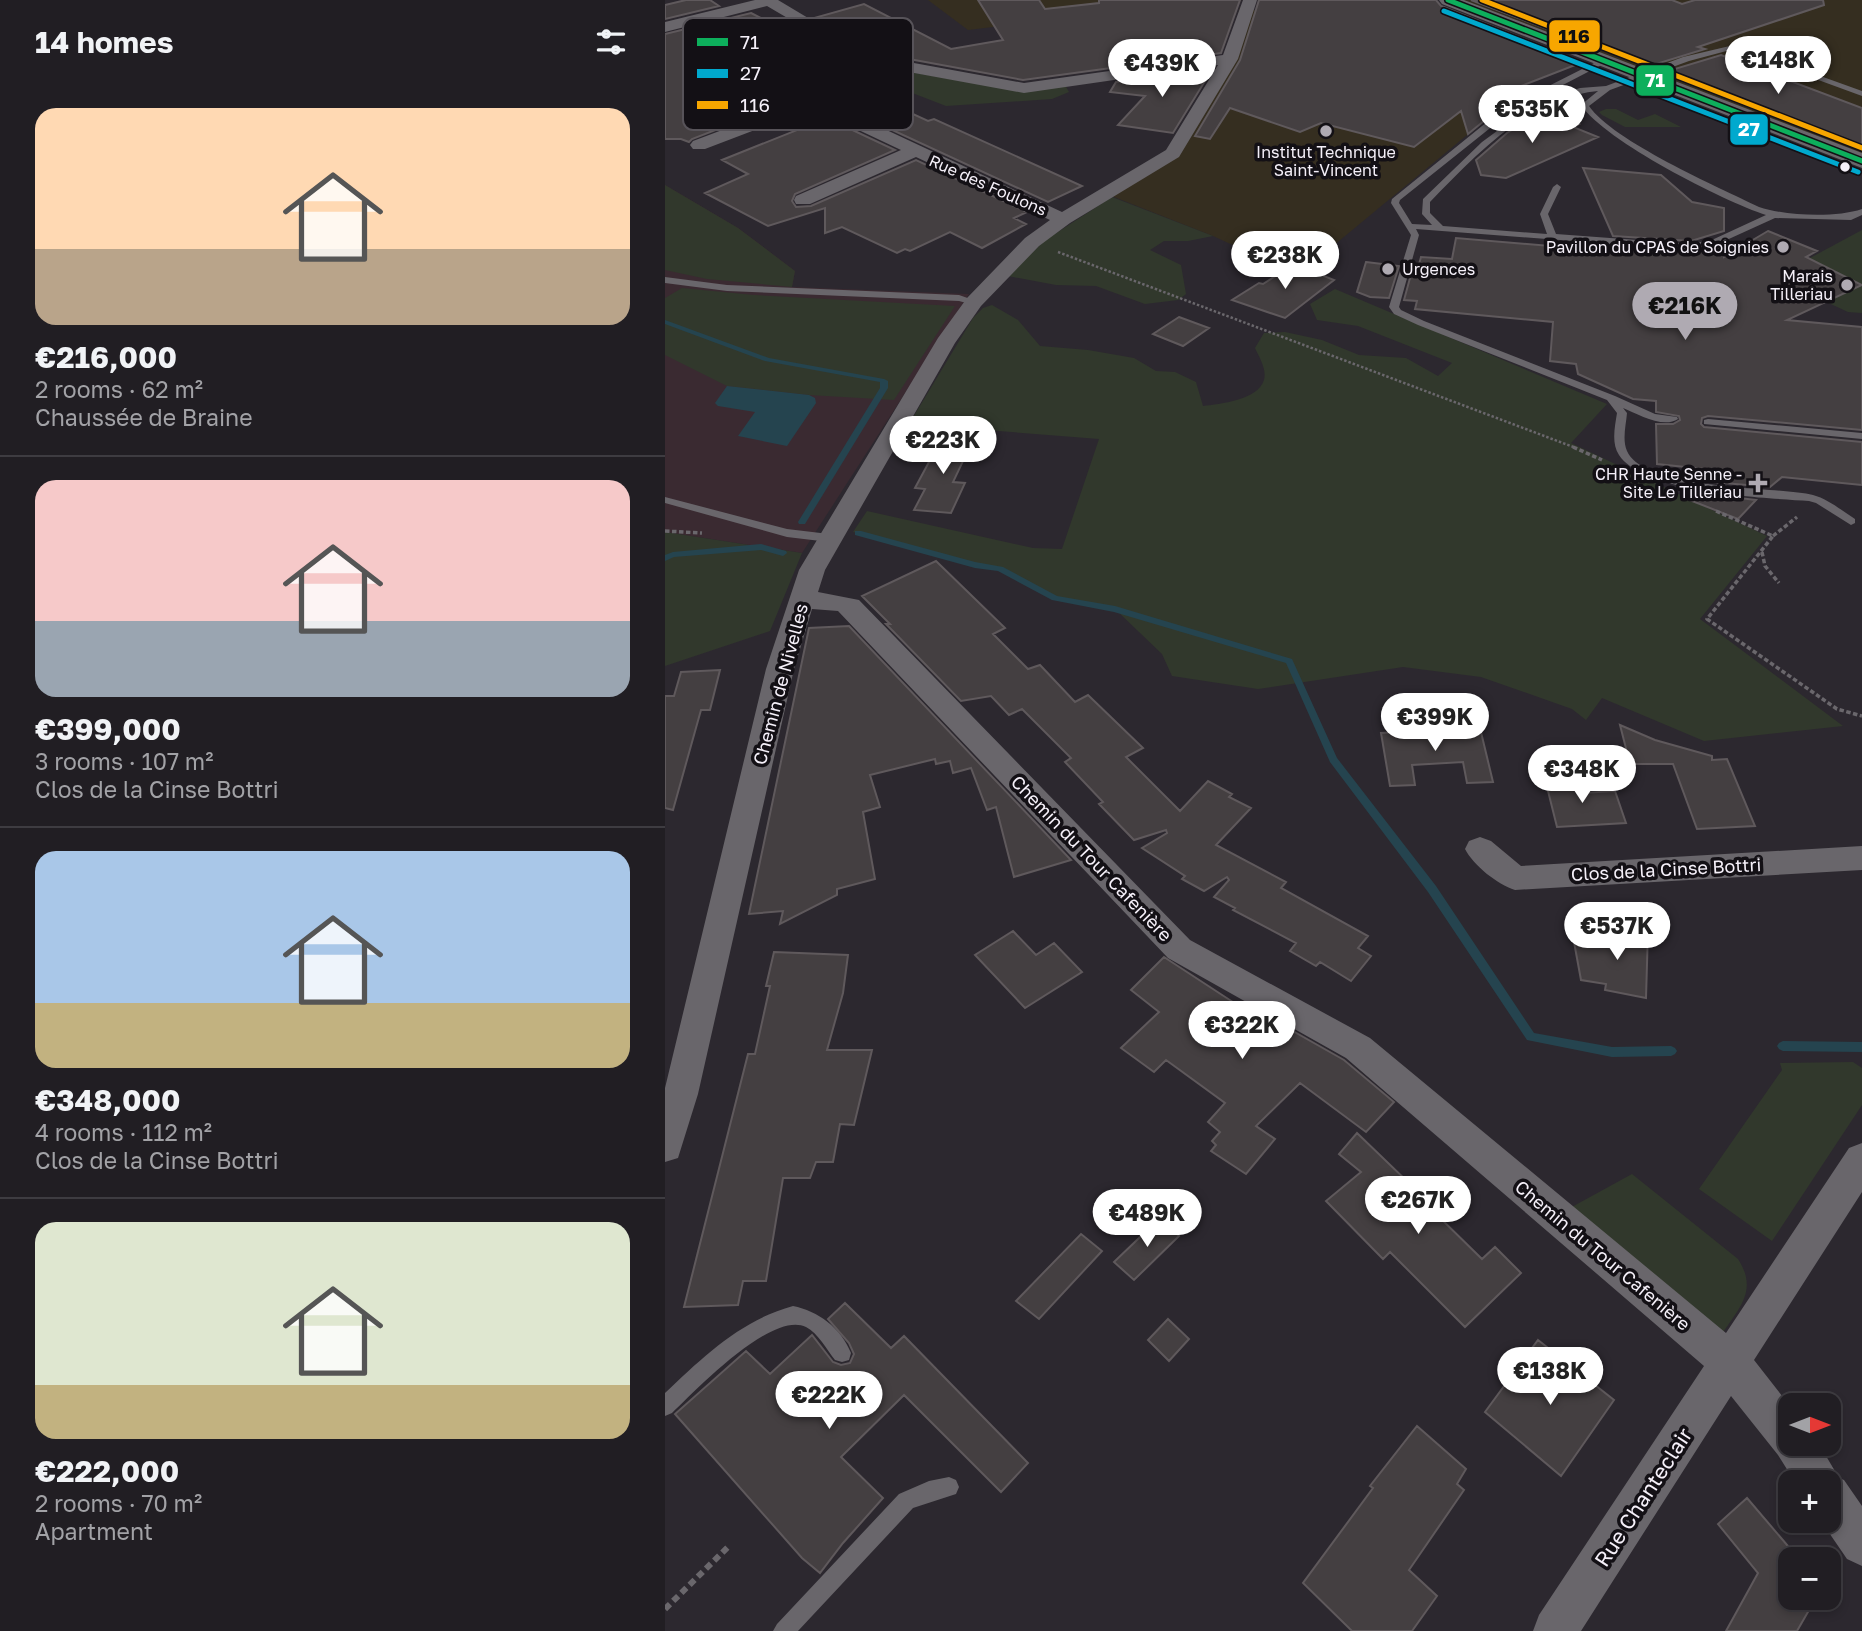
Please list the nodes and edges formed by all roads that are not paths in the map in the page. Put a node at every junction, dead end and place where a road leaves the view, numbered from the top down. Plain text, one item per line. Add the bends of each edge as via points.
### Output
1 (769, 0) edge
2 (1250, 0) edge
3 (1448, 0) edge
4 (700, 18) edge
5 (799, 18) edge
6 (683, 22) edge
7 (665, 27) edge
8 (1230, 59) junction
9 (1605, 61) junction
10 (913, 68) edge
11 (1646, 76) junction
12 (1607, 88) junction
13 (1862, 94) edge
14 (739, 130) edge
15 (867, 130) edge
16 (699, 145) dead end
17 (914, 152) junction
18 (1862, 161) edge
19 (1557, 187) dead end
20 (803, 200) dead end
21 (1862, 212) edge
22 (1773, 215) junction
23 (1063, 219) junction
24 (1410, 226) junction
25 (1439, 227) junction
26 (1552, 236) junction
27 (667, 282) edge
28 (974, 302) junction
29 (1611, 398) junction
30 (1673, 419) dead end
31 (1708, 422) dead end
32 (1862, 436) edge
33 (665, 500) edge
34 (1851, 521) dead end
35 (829, 538) junction
36 (801, 599) junction
37 (1480, 849) dead end
38 (1862, 858) edge
39 (665, 1146) edge
40 (1862, 1160) edge
41 (842, 1353) dead end
42 (1731, 1363) junction
43 (665, 1406) edge
44 (1778, 1424) edge
45 (949, 1487) dead end
46 (1841, 1512) edge
47 (1862, 1544) edge
48 (784, 1631) edge
49 (1555, 1631) edge

1 - 4 street
1 - 5 street
2 - 8 street, Chemin de Nivelles
3 - 9 street
6 - 7 street
8 - 10 street via 1024,88
8 - 23 street, Chemin de Nivelles via 1173,153
9 - 11 street
9 - 24 lane via 1506,111 1397,199 1395,203
11 - 12 lane
11 - 13 lane via 1686,59 1734,47
11 - 18 street
12 - 22 lane via 1585,105 1589,116 1640,148
12 - 25 lane via 1583,88 1553,99 1491,138 1426,201 1426,214
14 - 16 street
15 - 17 street, Rue des Foulons
17 - 20 street, Rue des Foulons
17 - 23 street, Rue des Foulons
19 - 26 lane via 1544,214
21 - 22 lane via 1851,217
22 - 26 lane via 1710,244 1691,247
23 - 28 street, Chemin de Nivelles via 1033,242
24 - 25 lane
24 - 29 lane via 1415,235 1394,307 1397,312
25 - 26 lane
27 - 28 lane
28 - 35 street, Chemin de Nivelles via 945,342
29 - 30 lane via 1653,417
29 - 34 lane via 1622,413 1619,440 1632,466 1684,484 1809,498
31 - 32 lane
33 - 35 lane via 787,533
35 - 36 street, Chemin de Nivelles
36 - 39 street, Chemin de Nivelles
36 - 42 street, Chemin du Tour Cafenière via 851,606 1179,949 1359,1048
37 - 38 street, Clos de la Cinse Bottri via 1515,878
40 - 42 street, Rue Chanteclair
41 - 43 lane via 809,1318 780,1318 740,1339
42 - 44 street, Chemin du Tour Cafenière
42 - 49 street, Rue Chanteclair
45 - 48 lane via 906,1501
46 - 47 street

